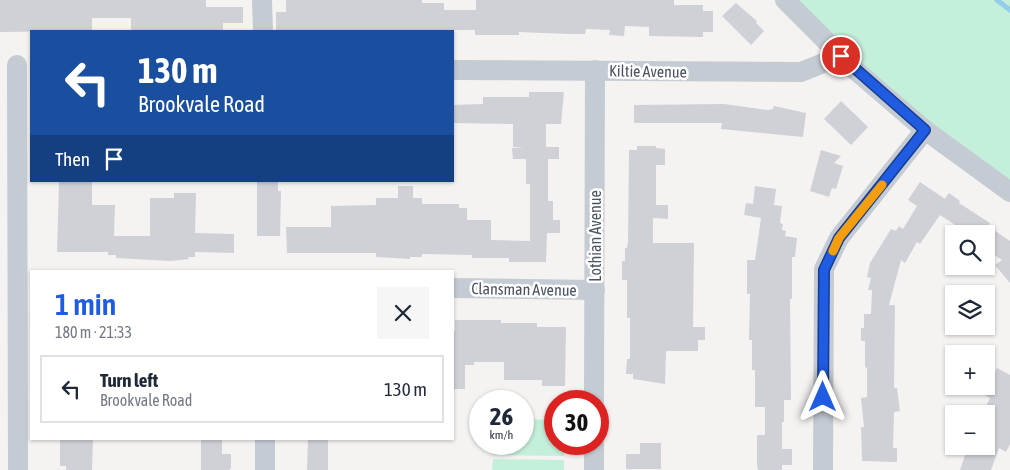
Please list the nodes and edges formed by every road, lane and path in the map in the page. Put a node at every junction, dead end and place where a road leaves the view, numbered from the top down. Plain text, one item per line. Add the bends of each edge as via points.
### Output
1 (262, 0) edge
2 (784, 0) edge
3 (263, 30) edge
4 (841, 56) junction
5 (16, 65) edge
6 (454, 70) edge
7 (595, 70) junction
8 (925, 130) junction
9 (1010, 192) edge
10 (25, 285) edge
11 (454, 288) edge
12 (595, 290) junction
13 (594, 390) edge
14 (265, 440) edge
15 (594, 455) edge
16 (18, 470) edge
17 (265, 470) edge
18 (594, 470) edge
19 (823, 470) edge

1 - 3 street
2 - 4 street
4 - 7 street, Kiltie Avenue via 801,72
4 - 8 street
5 - 10 street
6 - 7 street, Kiltie Avenue
7 - 12 street, Lothian Avenue
8 - 9 street
8 - 19 street via 839,238 824,270
10 - 16 street
11 - 12 street, Clansman Avenue
12 - 13 street, Lothian Avenue
14 - 17 street
15 - 18 street

